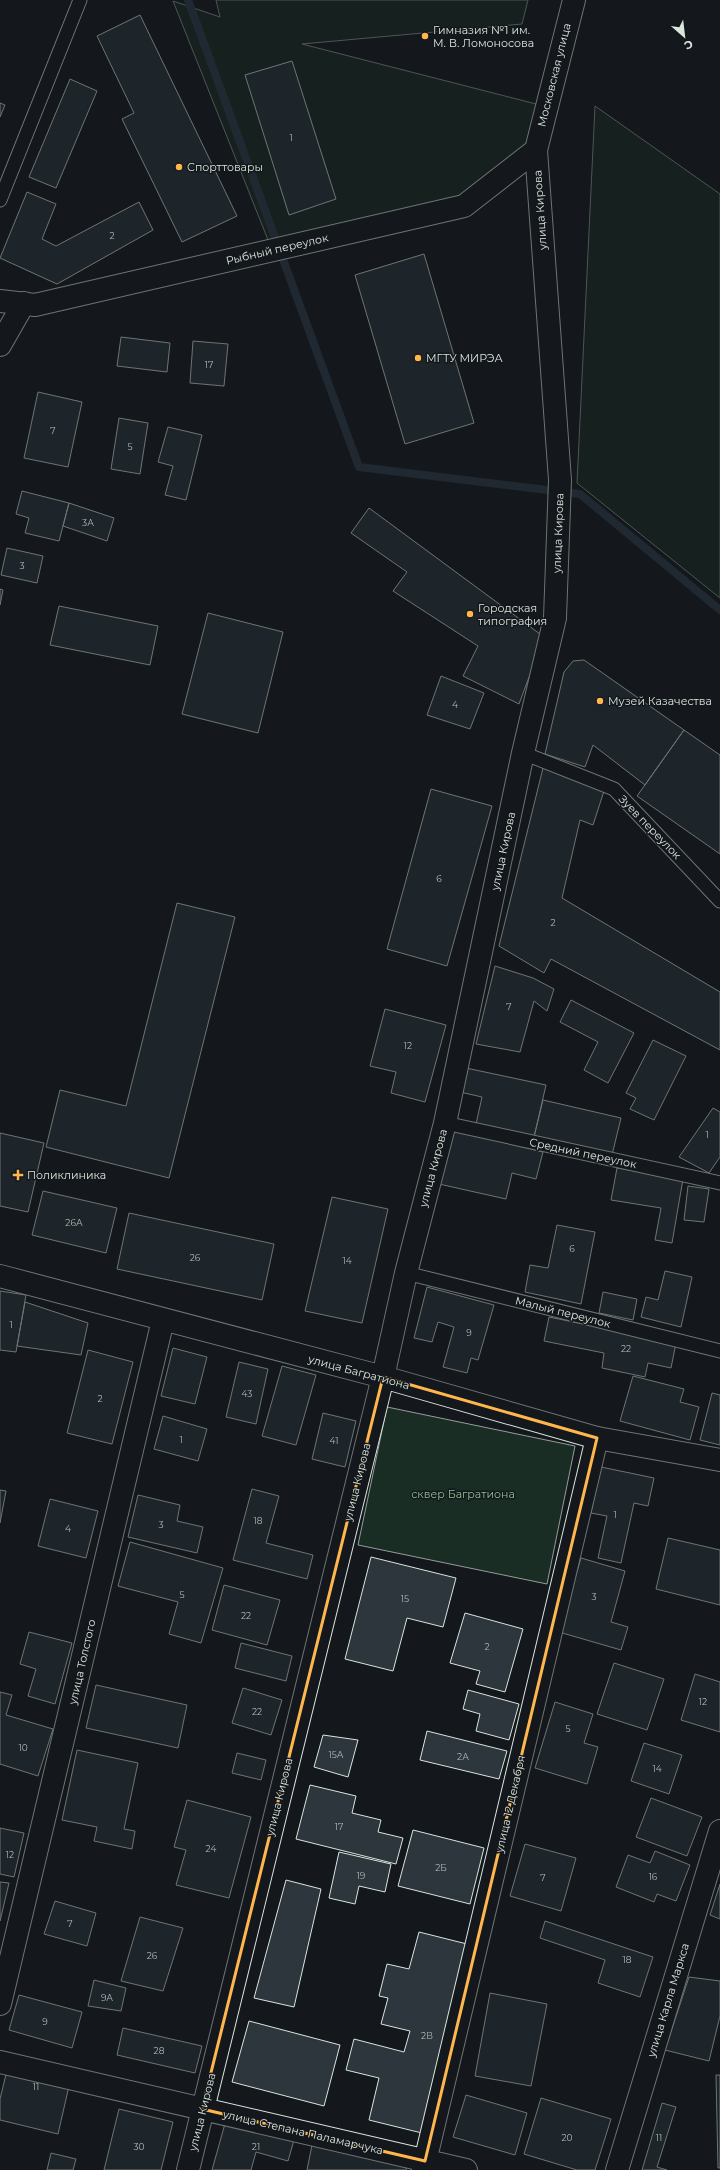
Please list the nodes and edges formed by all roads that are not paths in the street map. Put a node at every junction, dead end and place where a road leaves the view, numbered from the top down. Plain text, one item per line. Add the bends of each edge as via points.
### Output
1 (80, 0) edge
2 (574, 0) edge
3 (536, 150) junction
4 (0, 200) edge
5 (0, 301) edge
6 (24, 303) junction
7 (0, 345) edge
8 (523, 753) junction
9 (720, 901) edge
10 (445, 1123) junction
11 (720, 1183) edge
12 (406, 1273) junction
13 (0, 1276) edge
14 (163, 1320) junction
15 (720, 1351) edge
16 (383, 1377) junction
17 (597, 1438) junction
18 (720, 1460) edge
19 (720, 1831) edge
20 (0, 2004) edge
21 (0, 2062) edge
22 (202, 2109) junction
23 (424, 2165) edge
24 (188, 2170) edge
25 (466, 2170) edge
26 (617, 2170) edge

1 - 4 lane
2 - 3 street, Московская улица
3 - 6 street, Рыбный переулок via 464,206 35,305
3 - 8 street, улица Кирова via 560,480 555,618
5 - 6 street, Рыбный переулок
6 - 7 street
8 - 9 lane, Зуев переулок via 614,789
8 - 10 street, улица Кирова
10 - 11 lane, Средний переулок
10 - 12 street, улица Кирова
12 - 15 lane, Малый переулок
12 - 16 street, улица Кирова
13 - 14 street, улица Багратиона
14 - 16 street, улица Багратиона
14 - 20 street, улица Толстого
16 - 17 street, улица Багратиона
16 - 22 street, улица Кирова
17 - 18 street, улица Багратиона
17 - 23 street, улица 12 Декабря
19 - 26 street, улица Карла Маркса
21 - 22 street, улица Степана Паламарчука
22 - 23 street, улица Степана Паламарчука
22 - 24 street, улица Кирова
23 - 25 street, улица Степана Паламарчука

